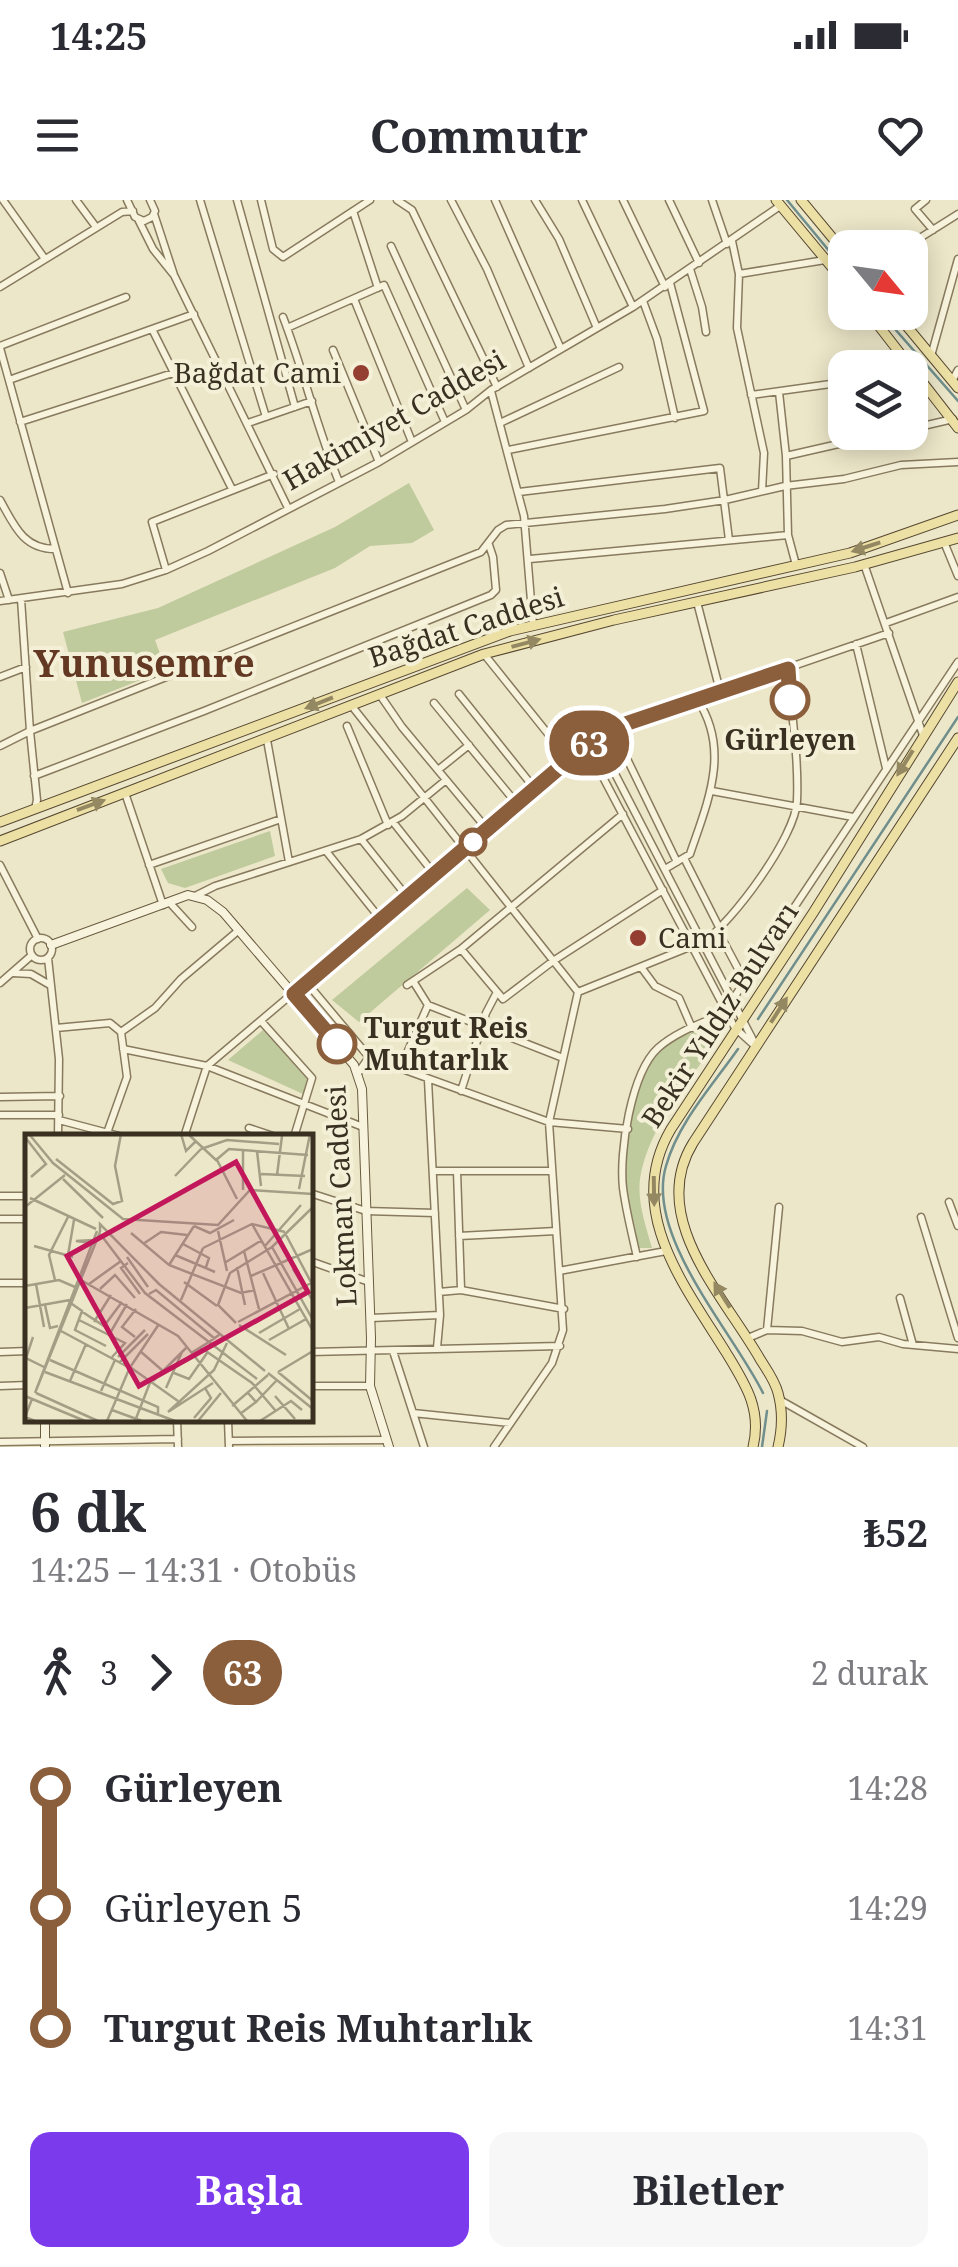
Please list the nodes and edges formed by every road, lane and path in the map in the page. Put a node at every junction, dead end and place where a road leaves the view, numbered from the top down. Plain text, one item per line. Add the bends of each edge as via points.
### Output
1 (3, 200) edge
2 (76, 200) edge
3 (127, 200) edge
4 (138, 200) edge
5 (150, 200) edge
6 (161, 200) edge
7 (200, 200) edge
8 (237, 200) edge
9 (261, 200) edge
10 (370, 200) edge
11 (397, 200) edge
12 (451, 200) edge
13 (495, 200) edge
14 (535, 200) edge
15 (582, 200) edge
16 (623, 200) edge
17 (669, 200) edge
18 (712, 200) edge
19 (801, 200) edge
20 (926, 200) edge
21 (778, 203) edge
22 (155, 211) junction
23 (353, 211) junction
24 (134, 213) junction
25 (958, 214) edge
26 (96, 228) junction
27 (933, 230) junction
28 (828, 233) edge
29 (928, 233) edge
30 (729, 242) junction
31 (391, 246) dead end
32 (45, 259) junction
33 (958, 259) edge
34 (826, 260) junction
35 (828, 262) edge
36 (698, 263) junction
37 (690, 269) junction
38 (738, 274) junction
39 (174, 275) junction
40 (668, 285) junction
41 (0, 286) edge
42 (378, 288) junction
43 (126, 298) dead end
44 (354, 298) junction
45 (642, 301) junction
46 (633, 308) junction
47 (194, 314) junction
48 (283, 317) dead end
49 (287, 328) junction
50 (597, 328) junction
51 (909, 330) edge
52 (153, 332) junction
53 (706, 332) dead end
54 (0, 347) edge
55 (561, 349) junction
56 (333, 350) dead end
57 (931, 356) junction
58 (620, 367) dead end
59 (530, 368) junction
60 (958, 370) edge
61 (174, 373) junction
62 (9, 380) junction
63 (828, 385) edge
64 (955, 385) edge
65 (494, 389) junction
66 (928, 391) edge
67 (779, 392) junction
68 (751, 396) junction
69 (312, 400) junction
70 (294, 406) junction
71 (466, 410) junction
72 (266, 416) junction
73 (675, 418) junction
74 (20, 422) junction
75 (445, 422) junction
76 (248, 423) junction
77 (500, 423) junction
78 (955, 424) edge
79 (928, 427) edge
80 (412, 442) junction
81 (828, 446) edge
82 (508, 450) junction
83 (786, 456) junction
84 (379, 462) junction
85 (958, 462) edge
86 (274, 474) junction
87 (339, 482) junction
88 (786, 486) junction
89 (232, 490) junction
90 (762, 490) junction
91 (519, 492) junction
92 (0, 500) edge
93 (725, 500) junction
94 (958, 505) edge
95 (288, 508) junction
96 (958, 515) edge
97 (946, 522) junction
98 (523, 523) junction
99 (788, 535) junction
100 (958, 538) edge
101 (729, 540) junction
102 (944, 542) junction
103 (489, 544) junction
104 (55, 549) junction
105 (530, 560) junction
106 (864, 564) junction
107 (796, 565) junction
108 (166, 570) junction
109 (0, 572) edge
110 (958, 576) edge
111 (68, 593) junction
112 (958, 597) edge
113 (21, 598) junction
114 (4, 601) edge
115 (697, 602) junction
116 (886, 623) junction
117 (533, 625) junction
118 (889, 632) junction
119 (856, 644) junction
120 (484, 654) junction
121 (958, 662) edge
122 (26, 667) junction
123 (788, 669) junction
124 (0, 677) edge
125 (958, 682) edge
126 (720, 691) junction
127 (379, 694) junction
128 (459, 694) dead end
129 (697, 699) junction
130 (434, 703) dead end
131 (351, 705) junction
132 (919, 720) junction
133 (347, 726) dead end
134 (613, 730) junction
135 (30, 732) junction
136 (922, 735) junction
137 (597, 738) junction
138 (958, 738) edge
139 (266, 740) junction
140 (469, 745) junction
141 (586, 745) junction
142 (0, 746) edge
143 (569, 760) junction
144 (886, 768) junction
145 (438, 770) junction
146 (34, 776) junction
147 (446, 780) junction
148 (534, 789) junction
149 (712, 790) junction
150 (124, 793) junction
151 (423, 800) junction
152 (518, 804) junction
153 (798, 806) junction
154 (35, 809) junction
155 (623, 814) junction
156 (854, 816) junction
157 (281, 819) junction
158 (0, 822) edge
159 (390, 823) junction
160 (488, 830) junction
161 (361, 839) junction
162 (0, 841) edge
163 (464, 850) junction
164 (326, 851) junction
165 (681, 860) junction
166 (289, 862) junction
167 (0, 865) edge
168 (149, 865) junction
169 (664, 870) junction
170 (435, 875) junction
171 (663, 890) junction
172 (195, 896) junction
173 (408, 898) junction
174 (166, 904) junction
175 (511, 908) junction
176 (382, 920) junction
177 (192, 926) dead end
178 (239, 930) junction
179 (719, 930) junction
180 (38, 939) junction
181 (703, 942) junction
182 (51, 945) junction
183 (692, 946) junction
184 (461, 949) junction
185 (40, 958) junction
186 (553, 961) junction
187 (641, 967) junction
188 (12, 973) junction
189 (1, 979) edge
190 (744, 982) junction
191 (307, 983) junction
192 (50, 985) junction
193 (497, 992) junction
194 (578, 992) junction
195 (294, 994) junction
196 (733, 999) junction
197 (428, 1005) junction
198 (727, 1012) junction
199 (743, 1017) junction
200 (261, 1021) junction
201 (482, 1024) junction
202 (56, 1028) junction
203 (692, 1028) junction
204 (735, 1028) junction
205 (121, 1032) junction
206 (756, 1046) junction
207 (124, 1049) junction
208 (369, 1058) junction
209 (564, 1058) junction
210 (207, 1066) junction
211 (400, 1069) junction
212 (358, 1073) junction
213 (428, 1080) junction
214 (461, 1092) junction
215 (60, 1096) junction
216 (0, 1097) edge
217 (304, 1105) junction
218 (0, 1115) edge
219 (59, 1117) junction
220 (550, 1122) junction
221 (363, 1127) junction
222 (249, 1128) dead end
223 (628, 1129) junction
224 (107, 1133) junction
225 (58, 1134) edge
226 (111, 1134) edge
227 (185, 1134) edge
228 (267, 1134) edge
229 (295, 1134) edge
230 (432, 1171) junction
231 (457, 1171) junction
232 (552, 1171) junction
233 (312, 1194) edge
234 (949, 1202) dead end
235 (779, 1207) dead end
236 (366, 1212) junction
237 (435, 1213) junction
238 (922, 1217) dead end
239 (958, 1226) edge
240 (556, 1232) junction
241 (460, 1236) junction
242 (666, 1251) junction
243 (637, 1257) junction
244 (312, 1262) edge
245 (559, 1271) junction
246 (25, 1282) edge
247 (369, 1282) junction
248 (0, 1283) edge
249 (461, 1290) junction
250 (439, 1292) junction
251 (958, 1295) edge
252 (900, 1298) dead end
253 (946, 1298) junction
254 (564, 1310) junction
255 (440, 1316) junction
256 (370, 1318) junction
257 (767, 1330) junction
258 (748, 1338) junction
259 (958, 1338) edge
260 (560, 1346) junction
261 (914, 1346) junction
262 (438, 1348) junction
263 (958, 1349) edge
264 (393, 1351) junction
265 (312, 1352) edge
266 (369, 1352) junction
267 (25, 1385) edge
268 (0, 1386) edge
269 (312, 1386) edge
270 (370, 1386) junction
271 (780, 1400) junction
272 (413, 1413) junction
273 (510, 1424) junction
274 (0, 1442) edge
275 (178, 1443) edge
276 (45, 1444) edge
277 (229, 1444) edge
278 (388, 1444) edge
279 (424, 1447) edge
280 (494, 1447) edge
281 (753, 1447) edge
282 (778, 1447) edge
283 (863, 1447) edge

1 - 32 street
2 - 26 street
3 - 24 street
4 - 24 street
5 - 22 street
6 - 22 street
7 - 72 street
8 - 70 street
9 - 23 street via 274,249 283,256
10 - 23 street
11 - 65 street via 412,210
12 - 59 street
13 - 55 street
14 - 50 street via 560,239
15 - 46 street
16 - 40 street
17 - 36 street
18 - 30 street
19 - 28 main road
20 - 27 street via 915,209
21 - 30 street, Hakimiyet Caddesi
21 - 34 main road
22 - 24 street via 147,220
22 - 39 street
23 - 42 street
24 - 26 street via 122,212
24 - 39 street
25 - 27 street
26 - 32 street
27 - 29 street
30 - 36 street, Hakimiyet Caddesi
30 - 38 street
31 - 71 street
32 - 41 street
33 - 57 street
34 - 35 main road
34 - 38 street
36 - 37 street, Hakimiyet Caddesi
37 - 40 street, Hakimiyet Caddesi
37 - 53 street
38 - 68 street via 737,328
39 - 47 street
40 - 45 street, Hakimiyet Caddesi
40 - 73 street via 704,412
42 - 44 street
42 - 75 street via 384,285
43 - 54 street
44 - 49 street
44 - 80 street
45 - 46 street, Hakimiyet Caddesi
45 - 73 street
46 - 50 street, Hakimiyet Caddesi
47 - 52 street
47 - 76 street
48 - 49 street
49 - 69 street
50 - 55 street, Hakimiyet Caddesi
51 - 57 main road
52 - 61 street
52 - 62 street
54 - 62 street
55 - 59 street, Hakimiyet Caddesi
56 - 84 street
57 - 64 main road
58 - 77 street
59 - 65 street, Hakimiyet Caddesi
60 - 64 street
61 - 74 street
61 - 89 street
62 - 74 street
63 - 67 street
65 - 71 street, Hakimiyet Caddesi
65 - 77 street
66 - 78 main road
67 - 68 street
67 - 83 street
68 - 90 street via 764,453
69 - 70 street
69 - 87 street
70 - 72 street
71 - 75 street, Hakimiyet Caddesi
72 - 76 street
73 - 82 street
74 - 104 street
75 - 80 street, Hakimiyet Caddesi
76 - 86 street
77 - 82 street
78 - 79 street
80 - 84 street, Hakimiyet Caddesi
81 - 83 street
82 - 91 street
83 - 88 street
84 - 87 street, Hakimiyet Caddesi
85 - 88 street
86 - 89 street
86 - 95 street
87 - 95 street, Hakimiyet Caddesi
88 - 90 street
88 - 99 street
89 - 108 street via 152,522
90 - 93 street
91 - 93 street via 720,468
91 - 98 street
92 - 104 street via 23,538
93 - 98 street
93 - 101 street
94 - 97 main road
95 - 108 street, Hakimiyet Caddesi
96 - 97 main road, Bağdat Caddesi
97 -> 107 main road, Bağdat Caddesi
98 - 103 street via 503,526
98 - 105 street
99 - 101 street
99 - 107 street
100 - 102 main road, Bağdat Caddesi
101 - 105 street
102 - 106 main road, Bağdat Caddesi
102 - 110 street
103 - 135 street
103 - 146 street via 496,590 490,596
104 - 111 street
105 - 117 street
106 - 115 main road, Bağdat Caddesi
106 - 116 street
107 - 117 main road, Bağdat Caddesi
108 - 111 street, Hakimiyet Caddesi
109 - 114 street
111 - 113 street, Hakimiyet Caddesi
112 - 116 street
113 - 114 street, Hakimiyet Caddesi
113 - 122 street
120 -> 115 main road, Bağdat Caddesi
115 - 126 street
116 - 118 street
117 -> 154 main road, Bağdat Caddesi
118 - 119 street
118 - 132 street
119 - 123 street
119 - 144 street
120 - 127 main road, Bağdat Caddesi
120 - 143 street
121 - 132 street
122 - 124 street
122 - 135 street
123 - 126 street
123 - 153 street
125 - 136 main road, Bekir Yıldız Bulvarı
126 - 129 street
127 - 131 main road, Bağdat Caddesi
127 - 145 street
128 - 148 street
129 - 134 street
129 - 149 street via 714,738
130 - 140 street
131 - 139 main road, Bağdat Caddesi
131 - 151 street
132 - 136 street
132 - 144 street
133 - 159 street
134 - 137 street
134 - 165 street
135 - 142 street
135 - 146 street
136 -> 199 main road, Bekir Yıldız Bulvarı
137 - 141 street
137 - 169 street
206 -> 138 main road, Bekir Yıldız Bulvarı
139 - 150 main road, Bağdat Caddesi
139 - 157 street
140 - 145 street
140 - 152 street
141 - 143 street
141 - 155 street
143 - 148 street
144 - 156 street
145 - 147 street
146 - 154 street
147 - 151 street
147 - 160 street
148 - 152 street
149 - 153 street
149 - 165 street via 690,854
162 -> 150 main road, Bağdat Caddesi
150 - 168 street
151 - 159 street
151 - 163 street
152 - 160 street
153 - 156 street
153 - 179 street via 765,870
154 - 158 main road, Bağdat Caddesi
155 - 171 street
155 - 175 street
156 - 190 street
157 - 166 street
157 - 168 street
159 - 161 street
159 - 170 street
160 - 163 street
161 - 164 street
161 - 173 street
163 - 170 street
163 - 175 street
164 - 166 street
164 - 176 street
165 - 169 street
165 - 179 street
166 - 172 street
167 - 180 street
168 - 174 street
169 - 181 street
170 - 173 street
171 - 183 street
171 - 186 street
172 - 174 street
172 - 178 street, Lokman Caddesi via 218,907
173 - 176 street
174 - 177 street
174 - 182 street
175 - 184 street
175 - 186 street
176 - 191 street
178 - 195 street, Lokman Caddesi
178 - 205 street
179 - 181 street
179 - 190 street
180 - 182 street
180 - 185 street via 31,946
181 - 196 street
182 - 185 street
183 - 187 street
183 - 198 street
184 - 193 street
184 - 197 street via 410,983
185 - 188 street
185 - 192 street
186 - 193 street via 503,999
186 - 194 street
187 - 194 street
187 - 203 street via 652,983 678,996
188 - 189 street
188 - 192 street
190 - 196 street
191 - 195 street
191 - 208 street
192 - 202 street
193 - 201 street
194 - 209 street
195 - 200 street
195 - 212 street, Lokman Caddesi
196 - 199 street
197 - 201 street
197 - 211 street
198 - 203 street
198 - 204 street
199 - 204 main road, Bekir Yıldız Bulvarı
199 - 206 street
200 - 210 street
200 - 217 street via 312,1078
201 - 209 street
201 - 214 street
202 - 205 street via 110,1024
202 - 215 street
203 - 223 street via 662,1044 643,1066
204 - 206 street
204 -> 242 main road, Bekir Yıldız Bulvarı via 656,1162 652,1198
205 - 207 street
258 -> 206 main road, Bekir Yıldız Bulvarı via 695,1253 678,1192 689,1149
207 - 210 street
207 - 224 street via 128,1077
208 - 211 street
208 - 212 street
209 - 220 street
210 - 217 street
210 - 227 street
211 - 213 street
212 - 221 street, Lokman Caddesi
213 - 214 street
213 - 230 street
214 - 220 street
215 - 216 street
215 - 219 street
217 - 221 street
217 - 229 street
218 - 219 street
219 - 224 street
219 - 225 street
220 - 223 street
220 - 232 street
221 - 236 street, Lokman Caddesi
222 - 228 street
223 - 243 street via 624,1189
224 - 226 street
230 - 231 street
230 - 237 street
231 - 232 street
231 - 241 street
232 - 240 street
233 - 236 street
234 - 239 street
235 - 257 street
236 - 237 street
236 - 247 street, Lokman Caddesi
237 - 250 street
238 - 253 street
240 - 241 street
240 - 245 street
241 - 249 street
242 - 243 street
242 - 281 main road, Bekir Yıldız Bulvarı via 750,1391
243 - 245 street
244 - 247 street
245 - 254 street
246 - 248 street
247 - 256 street, Lokman Caddesi
249 - 250 street
249 - 254 street
250 - 255 street
251 - 253 street
252 - 261 street
253 - 259 street
254 - 260 street
255 - 256 street
255 - 262 street
256 - 266 street, Lokman Caddesi
257 - 258 street
257 - 261 street
258 - 271 main road, Bekir Yıldız Bulvarı
260 - 262 street
260 - 273 street
261 - 263 street
262 - 264 street
264 - 266 street
264 - 272 street
265 - 266 street
266 - 270 street, Lokman Caddesi
267 - 268 street
269 - 270 street
270 - 278 street, Lokman Caddesi
271 - 282 main road, Bekir Yıldız Bulvarı
271 - 283 street
272 - 273 street
272 - 279 street
273 - 280 street
274 - 276 street
275 - 276 street
277 - 278 street

